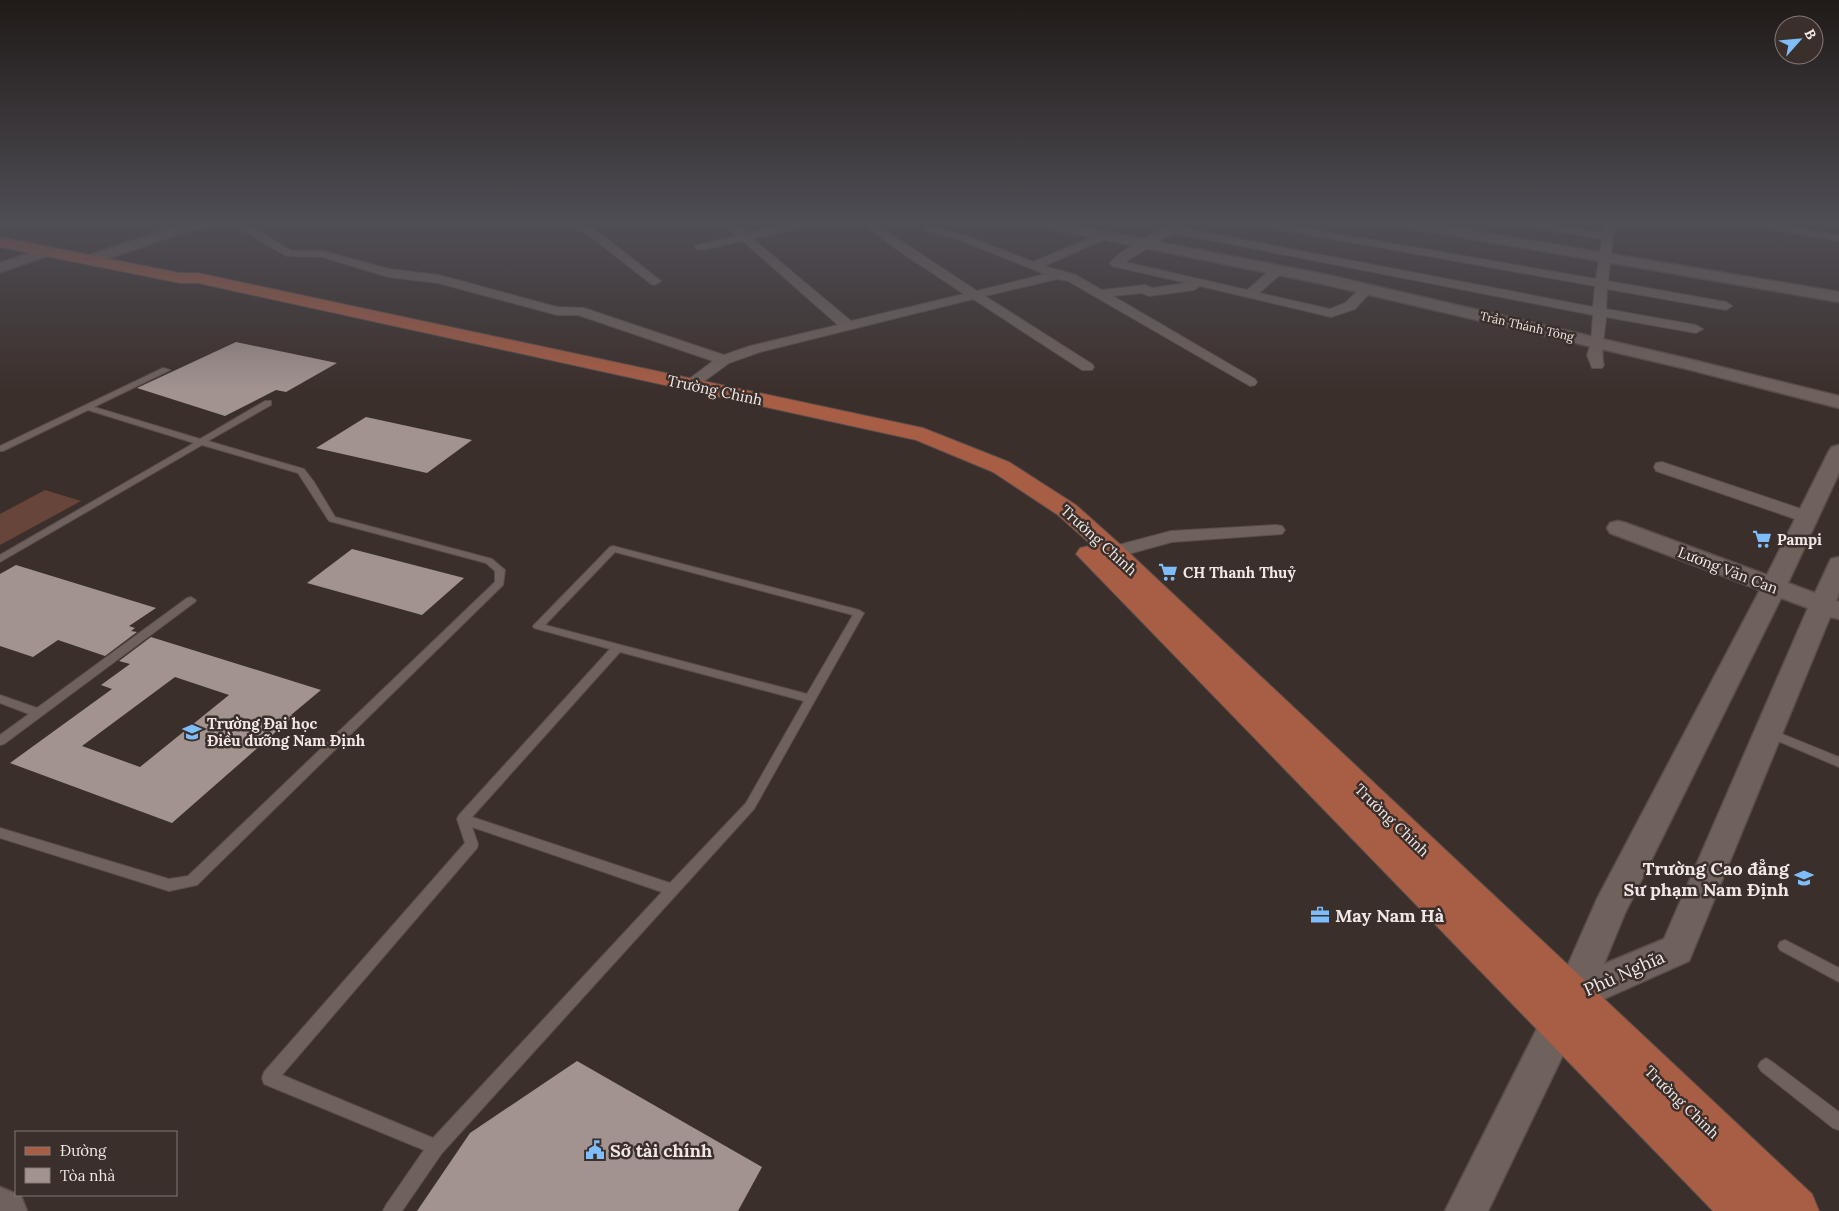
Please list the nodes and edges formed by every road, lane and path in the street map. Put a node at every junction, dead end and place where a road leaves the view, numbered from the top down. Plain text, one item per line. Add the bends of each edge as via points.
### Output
1 (180, 278) edge
2 (200, 279) edge
3 (435, 279) edge
4 (652, 279) edge
5 (793, 279) edge
6 (953, 279) edge
7 (1044, 279) edge
8 (1073, 279) edge
9 (1181, 279) edge
10 (1268, 279) edge
11 (1321, 279) edge
12 (1427, 279) edge
13 (1565, 279) edge
14 (1602, 279) edge
15 (1729, 279) edge
16 (655, 281) dead end
17 (1204, 284) junction
18 (1601, 285) junction
19 (1367, 289) junction
20 (1100, 294) junction
21 (1250, 294) junction
22 (975, 296) junction
23 (1839, 297) edge
24 (1726, 306) dead end
25 (1599, 312) junction
26 (847, 325) junction
27 (1696, 329) dead end
28 (1598, 343) junction
29 (724, 360) junction
30 (1597, 365) dead end
31 (1087, 367) dead end
32 (166, 370) dead end
33 (1250, 382) dead end
34 (690, 385) junction
35 (1839, 402) edge
36 (268, 403) dead end
37 (86, 406) junction
38 (201, 442) junction
39 (0, 449) edge
40 (1839, 451) edge
41 (1662, 467) dead end
42 (1807, 517) junction
43 (1618, 528) dead end
44 (1276, 530) dead end
45 (1114, 552) junction
46 (0, 559) edge
47 (1839, 564) edge
48 (1774, 587) junction
49 (191, 600) dead end
50 (1830, 608) edge
51 (618, 647) junction
52 (0, 699) edge
53 (810, 699) junction
54 (38, 713) junction
55 (1769, 732) junction
56 (0, 741) edge
57 (1839, 762) edge
58 (463, 819) junction
59 (0, 833) edge
60 (673, 890) junction
61 (1785, 946) dead end
62 (1839, 975) edge
63 (1566, 1010) junction
64 (1766, 1066) dead end
65 (1839, 1122) edge
66 (436, 1147) junction
67 (0, 1208) edge
68 (6, 1211) edge
69 (392, 1211) edge
70 (1466, 1211) edge
71 (1746, 1211) edge
72 (1795, 1211) edge

1 - 63 main road, Trường Chinh via 190,284 904,442 984,474 1041,512 1091,556
2 - 34 main road, Trường Chinh
3 - 29 street via 557,311 579,311
4 - 16 street
5 - 26 street
6 - 22 street
7 - 22 street
8 - 20 street
9 - 17 street
10 - 21 street
11 - 19 street, Trần Thánh Tông
12 - 25 street
13 - 18 street
14 - 18 street
15 - 23 street
17 - 20 street via 1149,292 1144,289
17 - 21 street
18 - 24 street
18 - 25 street
19 - 21 street via 1350,306 1330,313
19 - 28 street, Trần Thánh Tông
20 - 33 street
22 - 26 street
22 - 31 street
25 - 27 street
25 - 28 street
26 - 29 street via 755,348
28 - 30 street via 1594,356
28 - 35 street, Trần Thánh Tông
29 - 34 street
32 - 37 lane
34 - 45 main road, Trường Chinh via 923,435 1001,467 1067,510
36 - 38 lane
37 - 38 lane
37 - 39 lane
38 - 46 lane
38 - 59 lane via 301,471 332,519 490,561 500,570 500,583 192,881 168,885
40 - 42 street
41 - 42 street
42 - 48 street
43 - 48 street, Lương Văn Can
44 - 45 street via 1171,537
45 - 63 main road, Trường Chinh
47 - 50 street, Phù Nghĩa
48 - 50 street, Lương Văn Can
48 - 63 street via 1609,910
49 - 54 lane
50 - 55 street, Phù Nghĩa
51 - 53 lane
51 - 53 lane via 538,626 613,549 859,613
51 - 58 lane
52 - 54 lane
53 - 60 lane via 750,806
54 - 56 lane
55 - 57 lane
55 - 63 street, Phù Nghĩa via 1677,950
58 - 60 lane
58 - 66 lane via 472,844 270,1078
60 - 66 lane
61 - 62 lane
63 - 70 street
63 - 71 main road, Trường Chinh
63 - 72 main road, Trường Chinh
64 - 65 lane
66 - 69 lane
67 - 68 street

